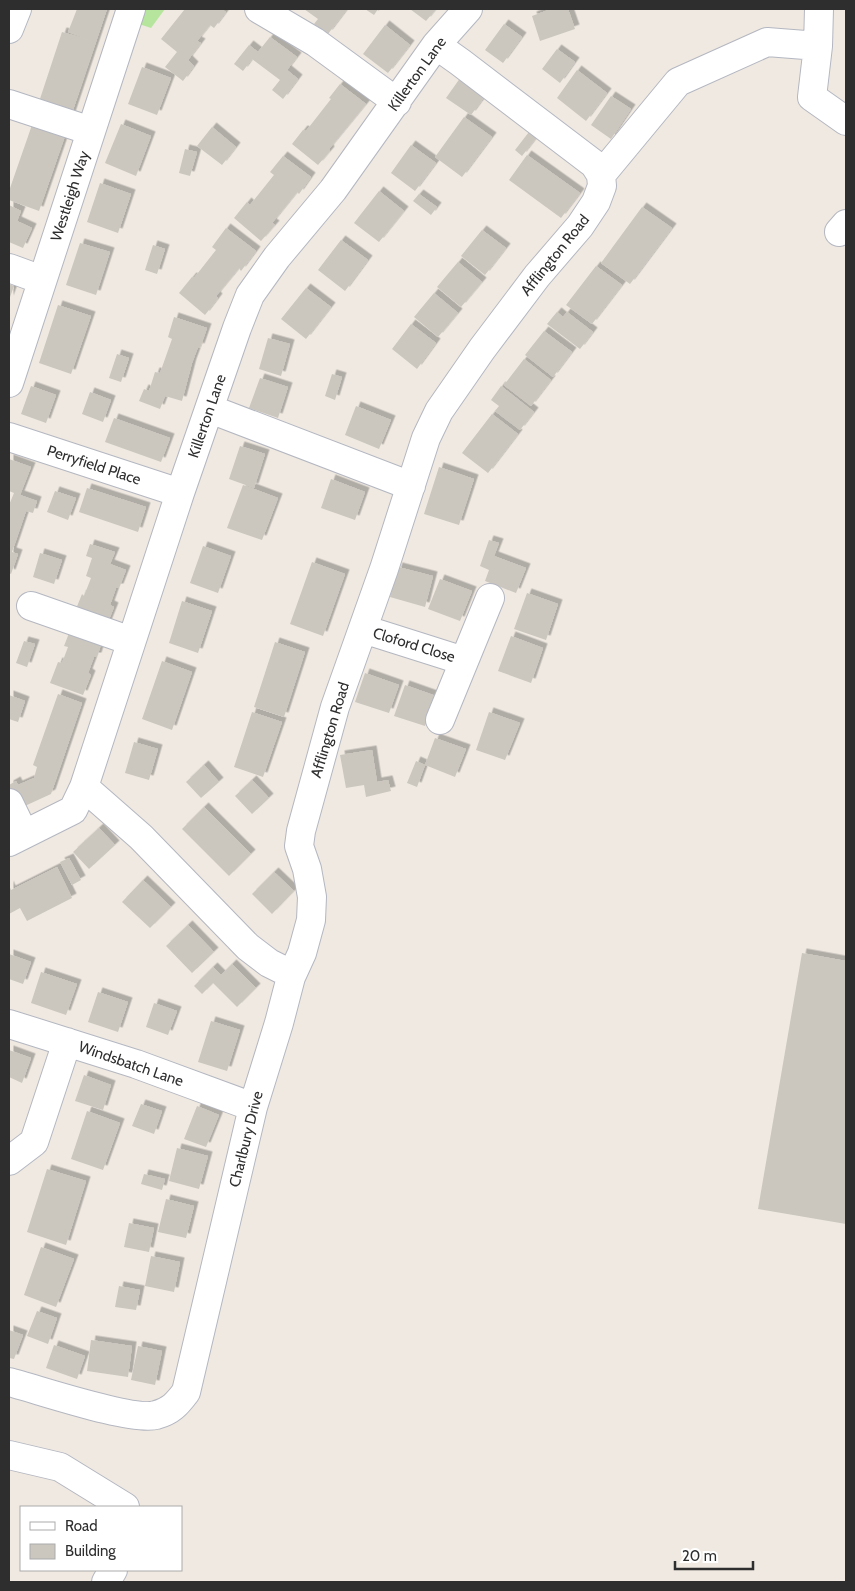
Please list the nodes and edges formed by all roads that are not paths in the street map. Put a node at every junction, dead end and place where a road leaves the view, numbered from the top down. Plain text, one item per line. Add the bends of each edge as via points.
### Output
1 (17, 9) edge
2 (131, 9) edge
3 (258, 9) edge
4 (468, 9) edge
5 (819, 9) edge
6 (9, 29) edge
7 (436, 45) junction
8 (818, 46) junction
9 (397, 102) junction
10 (9, 104) edge
11 (846, 121) edge
12 (91, 131) junction
13 (601, 175) junction
14 (9, 268) edge
15 (42, 280) junction
16 (9, 383) edge
17 (210, 409) junction
18 (9, 438) edge
19 (411, 486) junction
20 (180, 493) junction
21 (490, 598) dead end
22 (31, 606) dead end
23 (363, 629) junction
24 (131, 641) junction
25 (464, 661) junction
26 (440, 720) dead end
27 (84, 786) junction
28 (9, 803) edge
29 (16, 838) edge
30 (291, 977) junction
31 (9, 1024) edge
32 (67, 1042) junction
33 (253, 1107) junction
34 (9, 1161) edge
35 (9, 1382) edge
36 (9, 1455) edge
37 (123, 1506) edge
38 (112, 1571) edge
39 (106, 1582) edge

1 - 6 street
2 - 12 street, Westleigh Way
3 - 9 street via 315,42
4 - 7 street, Killerton Lane
5 - 8 street
7 - 9 street, Killerton Lane
7 - 13 street via 594,164
8 - 11 street via 812,96
8 - 13 street via 767,42 678,82
9 - 17 street, Killerton Lane via 334,190 250,295
10 - 12 street
12 - 15 street, Westleigh Way
13 - 19 street, Afflington Road via 602,186 596,202 580,226 537,276 438,411
14 - 15 street
15 - 16 street, Westleigh Way
17 - 19 street
17 - 20 street, Killerton Lane
18 - 20 street, Perryfield Place
19 - 23 street, Afflington Road
20 - 24 street, Killerton Lane
21 - 25 street, Cloford Close
22 - 24 street
23 - 25 street, Cloford Close
23 - 30 street, Afflington Road via 335,707 301,831 299,846 312,897 311,920
24 - 27 street, Killerton Lane
25 - 26 street, Cloford Close
27 - 29 street, Killerton Lane via 73,810
27 - 30 street via 141,837 248,947
28 - 29 street
30 - 33 street, Charlbury Drive
31 - 32 street, Windsbatch Lane
32 - 33 street, Windsbatch Lane
32 - 34 street via 34,1142
33 - 35 street, Charlbury Drive via 192,1370 186,1392 174,1408 154,1416 124,1414
36 - 37 street via 60,1467
38 - 39 street

